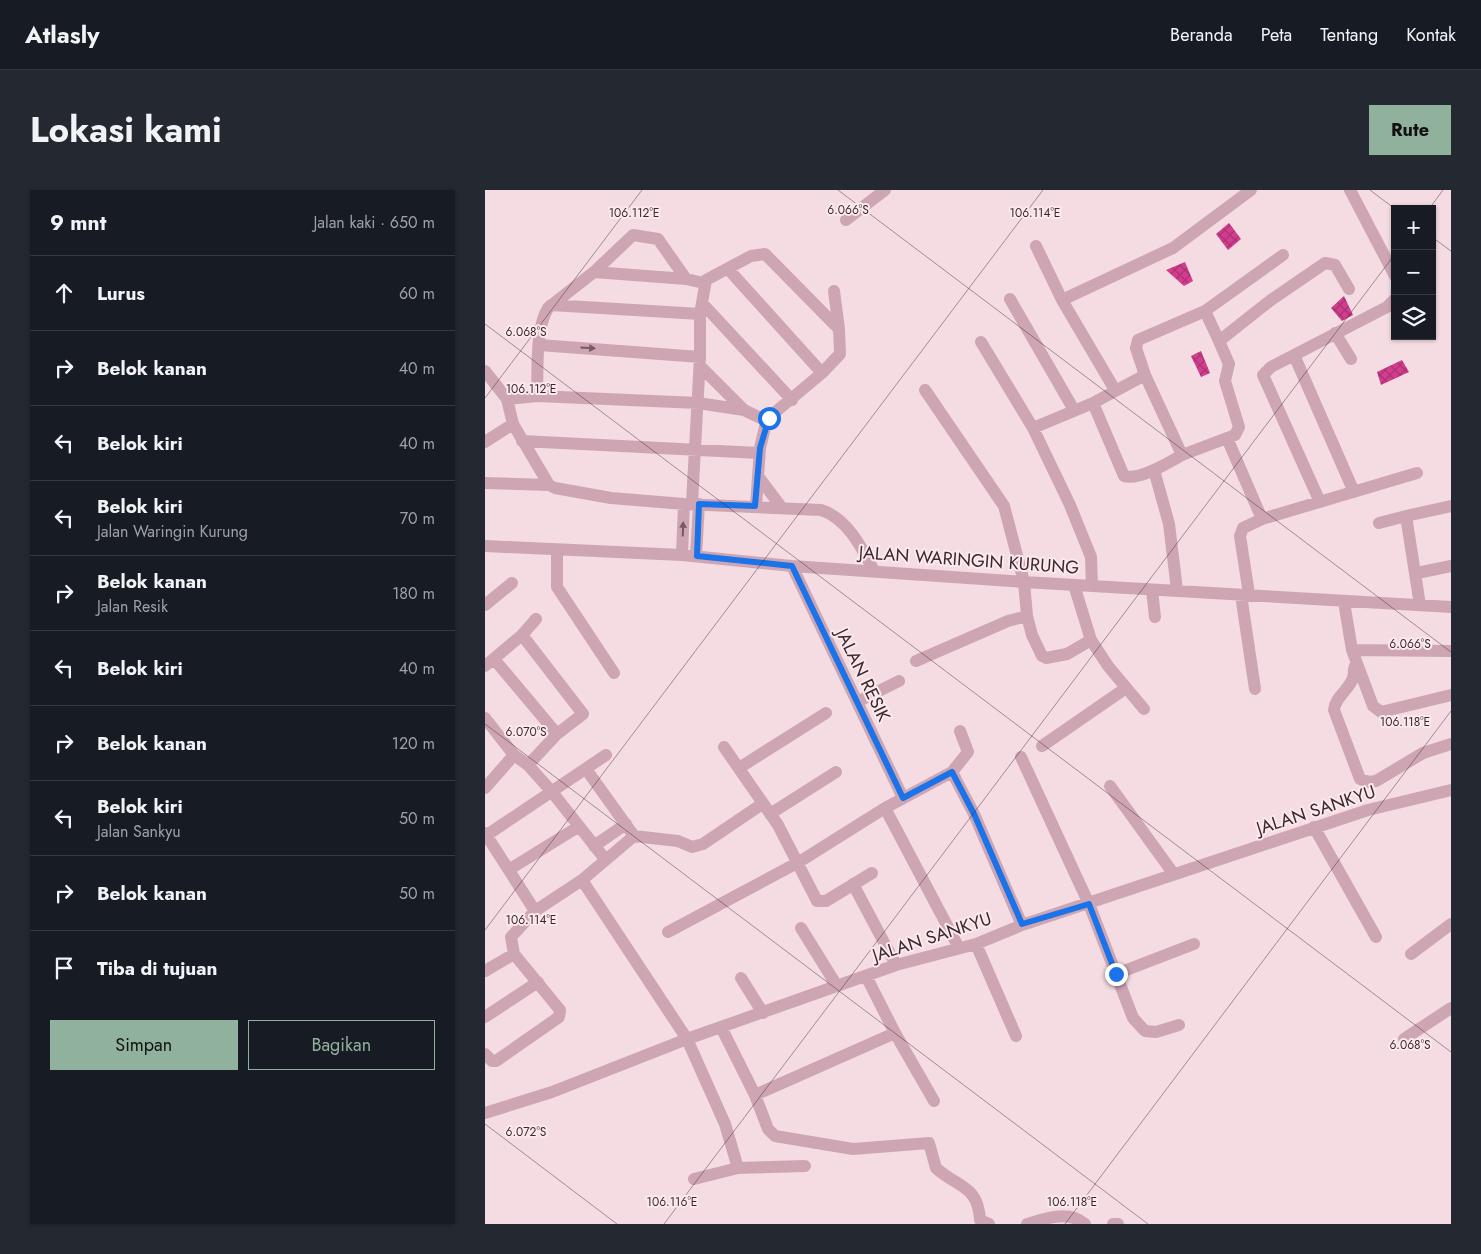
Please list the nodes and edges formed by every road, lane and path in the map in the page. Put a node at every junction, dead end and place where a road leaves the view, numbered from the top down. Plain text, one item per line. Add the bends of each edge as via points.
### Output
1 (885, 190) edge
2 (1251, 190) edge
3 (1350, 190) edge
4 (846, 220) dead end
5 (1036, 246) dead end
6 (1283, 256) dead end
7 (1391, 268) edge
8 (729, 270) junction
9 (595, 272) junction
10 (686, 279) junction
11 (704, 284) junction
12 (1349, 289) dead end
13 (834, 291) dead end
14 (1010, 299) dead end
15 (1062, 300) junction
16 (1391, 303) edge
17 (551, 305) junction
18 (701, 309) junction
19 (1205, 311) junction
20 (839, 329) junction
21 (1335, 333) junction
22 (1219, 341) junction
23 (981, 342) dead end
24 (539, 345) junction
25 (1294, 355) junction
26 (1351, 359) dead end
27 (700, 362) junction
28 (485, 371) edge
29 (822, 373) junction
30 (1145, 375) junction
31 (925, 390) dead end
32 (1115, 390) junction
33 (537, 396) junction
34 (507, 399) junction
35 (791, 400) junction
36 (1093, 403) junction
37 (698, 404) junction
38 (744, 410) junction
39 (1074, 410) junction
40 (767, 421) junction
41 (513, 424) junction
42 (1033, 428) junction
43 (1227, 438) junction
44 (485, 442) edge
45 (522, 442) junction
46 (695, 448) junction
47 (759, 453) junction
48 (1181, 455) junction
49 (1154, 470) junction
50 (1417, 472) dead end
51 (757, 476) junction
52 (485, 483) edge
53 (549, 485) junction
54 (1353, 492) junction
55 (1320, 502) junction
56 (692, 504) junction
57 (755, 506) junction
58 (1451, 506) edge
59 (781, 508) junction
60 (1406, 516) junction
61 (1262, 519) junction
62 (1379, 523) dead end
63 (488, 548) edge
64 (557, 550) junction
65 (682, 555) junction
66 (697, 556) junction
67 (792, 566) junction
68 (1451, 566) edge
69 (873, 571) junction
70 (1417, 573) junction
71 (1024, 582) junction
72 (512, 583) dead end
73 (1074, 585) junction
74 (1092, 586) junction
75 (1152, 590) junction
76 (1177, 590) junction
77 (1245, 594) junction
78 (1345, 602) junction
79 (485, 605) edge
80 (1420, 605) junction
81 (1451, 608) edge
82 (1027, 616) junction
83 (1155, 617) dead end
84 (536, 619) dead end
85 (522, 635) junction
86 (1091, 640) junction
87 (1352, 650) junction
88 (1451, 651) edge
89 (917, 661) dead end
90 (489, 663) edge
91 (1357, 663) junction
92 (614, 673) dead end
93 (899, 681) dead end
94 (1127, 688) junction
95 (1255, 689) dead end
96 (1451, 695) edge
97 (857, 702) junction
98 (1144, 709) dead end
99 (826, 713) dead end
100 (485, 718) edge
101 (961, 731) dead end
102 (557, 734) junction
103 (1451, 744) edge
104 (1042, 746) dead end
105 (724, 747) dead end
106 (514, 755) junction
107 (606, 755) dead end
108 (1021, 757) dead end
109 (528, 764) junction
110 (739, 768) junction
111 (586, 769) junction
112 (837, 772) dead end
113 (952, 772) junction
114 (1110, 786) dead end
115 (485, 788) edge
116 (1451, 790) edge
117 (552, 792) junction
118 (903, 798) junction
119 (762, 804) junction
120 (885, 808) junction
121 (770, 814) junction
122 (626, 824) junction
123 (578, 827) junction
124 (1314, 827) junction
125 (486, 834) edge
126 (634, 836) junction
127 (594, 846) junction
128 (605, 860) junction
129 (799, 862) junction
130 (510, 869) junction
131 (872, 873) dead end
132 (1173, 873) junction
133 (582, 880) junction
134 (853, 884) junction
135 (1089, 904) junction
136 (535, 911) junction
137 (1022, 924) junction
138 (1451, 924) edge
139 (801, 928) dead end
140 (668, 932) dead end
141 (1376, 937) dead end
142 (976, 944) junction
143 (1194, 944) dead end
144 (959, 948) junction
145 (514, 954) junction
146 (1411, 954) dead end
147 (896, 965) junction
148 (485, 971) edge
149 (1116, 974) junction
150 (866, 976) junction
151 (741, 978) dead end
152 (538, 982) junction
153 (837, 986) junction
154 (1451, 1008) edge
155 (763, 1013) junction
156 (485, 1017) edge
157 (1179, 1025) dead end
158 (721, 1027) junction
159 (895, 1033) junction
160 (1016, 1036) dead end
161 (687, 1039) junction
162 (1404, 1039) dead end
163 (485, 1054) edge
164 (755, 1094) junction
165 (934, 1101) dead end
166 (485, 1113) edge
167 (805, 1166) dead end
168 (738, 1168) junction
169 (694, 1179) dead end
170 (982, 1223) edge
171 (1027, 1224) edge
172 (1085, 1224) edge
173 (1113, 1224) edge
174 (1119, 1224) edge

1 - 4 street
2 - 15 street via 1173,248
3 - 7 street
5 - 15 street
6 - 19 street
8 - 11 street via 709,277
8 - 20 street via 751,256 765,254
8 - 29 street
9 - 10 street
9 - 10 street via 636,234 658,238
9 - 17 street
10 - 11 street
11 - 18 street
12 - 22 street via 1335,265 1325,263
13 - 20 street
14 - 39 street
15 - 32 street
16 - 21 street
17 - 18 street
17 - 24 street via 545,313
18 - 27 street
18 - 35 street
19 - 22 street
19 - 30 street via 1139,340 1136,348
20 - 29 street via 839,354
21 - 25 street
21 - 26 street
22 - 43 street via 1229,364 1225,381 1239,427 1235,435
23 - 42 street
24 -> 27 street
24 - 33 street
25 - 54 street
25 - 55 street via 1264,372 1262,378
27 - 37 street
27 - 38 street
28 - 34 street
29 - 35 street
30 - 32 street
30 - 48 street
31 - 71 street via 1004,506
32 - 36 street
33 - 34 street
33 - 37 street
34 - 41 street
35 - 40 street
36 - 39 street
36 - 49 street via 1123,476 1129,478
37 - 38 street
37 - 46 street
38 - 40 street
39 - 42 street
40 - 47 street
41 - 44 street
41 - 45 street
42 - 74 street via 1091,557
43 - 48 street
43 - 61 street
45 - 46 street
45 - 53 street
46 - 47 street
46 - 56 street
47 - 51 street
48 - 49 street
49 - 76 street via 1169,524
50 - 54 street
51 - 57 street
51 - 59 street
52 - 53 street
53 - 56 street via 562,491 611,498
54 - 55 street
55 - 61 street
56 - 57 street
65 -> 56 street
56 - 66 street
57 - 59 street
58 - 60 street
59 - 69 street via 821,510 834,515 857,542
60 - 62 street
60 - 70 street
61 - 77 street via 1241,533
63 - 64 street, JALAN WARINGIN KURUNG
64 - 65 street, JALAN WARINGIN KURUNG
64 - 92 street via 557,587
65 - 66 street, JALAN WARINGIN KURUNG
66 - 67 street, JALAN WARINGIN KURUNG
67 - 69 street, JALAN WARINGIN KURUNG
67 - 97 street, JALAN RESIK
68 - 70 street
69 - 71 street, JALAN WARINGIN KURUNG
70 - 80 street
71 - 73 street, JALAN WARINGIN KURUNG
71 - 82 street
72 - 79 street
73 - 74 street, JALAN WARINGIN KURUNG
73 - 86 street
74 - 75 street, JALAN WARINGIN KURUNG
75 - 76 street, JALAN WARINGIN KURUNG
75 - 83 street
76 - 77 street, JALAN WARINGIN KURUNG
77 - 78 street, JALAN WARINGIN KURUNG
77 - 95 street
78 - 80 street, JALAN WARINGIN KURUNG
78 - 87 street
80 - 81 street, JALAN WARINGIN KURUNG
82 - 86 street via 1035,642 1046,658 1067,654
82 - 89 street via 1007,621
84 - 85 street
85 - 90 street
85 - 102 street via 583,714
86 - 94 street
87 - 88 street
87 - 91 street
90 - 102 street
91 - 96 street via 1373,706 1381,712
91 - 103 street via 1353,678 1334,710 1360,779 1376,781 1423,753
93 - 97 street
94 - 98 street
94 - 104 street
97 - 118 street, JALAN RESIK
99 - 110 street
100 - 106 street
101 - 113 street via 969,752
102 - 109 street
105 - 110 street
106 - 109 street
106 - 115 street
107 - 111 street
108 - 135 street
109 - 117 street
110 - 119 street
111 - 117 street
111 - 122 street
112 - 121 street
113 - 118 street
113 - 137 street
114 - 132 street
116 - 124 street, JALAN SANKYU
117 - 123 street
117 - 125 street
118 - 120 street
119 - 121 street
119 - 126 street via 703,844 693,847 678,841
120 - 129 street
120 - 144 street
121 - 129 street
122 - 126 street
122 - 127 street
123 - 127 street
123 - 130 street
124 - 132 street, JALAN SANKYU
124 - 141 street
125 - 130 street
126 - 128 street
127 - 128 street
128 - 133 street
129 - 134 street via 819,902
129 - 140 street
130 - 136 street
131 - 134 street
132 - 135 street, JALAN SANKYU
133 - 136 street
133 - 161 street
134 - 147 street
135 - 137 street, JALAN SANKYU
135 - 149 street
136 - 145 street via 511,937
137 - 142 street, JALAN SANKYU
138 - 146 street
139 - 153 street
142 - 144 street, JALAN SANKYU
142 - 160 street
143 - 149 street
144 - 147 street, JALAN SANKYU
145 - 148 street
145 - 152 street
147 - 150 street, JALAN SANKYU
149 - 157 street via 1139,1027 1155,1032
150 - 153 street, JALAN SANKYU
150 - 159 street
151 - 155 street
152 - 156 street
152 - 163 street via 560,1010 559,1018 496,1061
153 - 155 street, JALAN SANKYU
154 - 162 street
155 - 158 street, JALAN SANKYU
158 - 161 street, JALAN SANKYU
158 - 164 street
159 - 164 street
159 - 165 street
161 - 166 street, JALAN SANKYU via 552,1092
161 - 168 street via 714,1097
164 - 170 street via 768,1129 775,1136 853,1149 929,1143 936,1168 976,1197
167 - 168 street
168 - 169 street
171 - 172 street via 1070,1215
173 - 174 street

